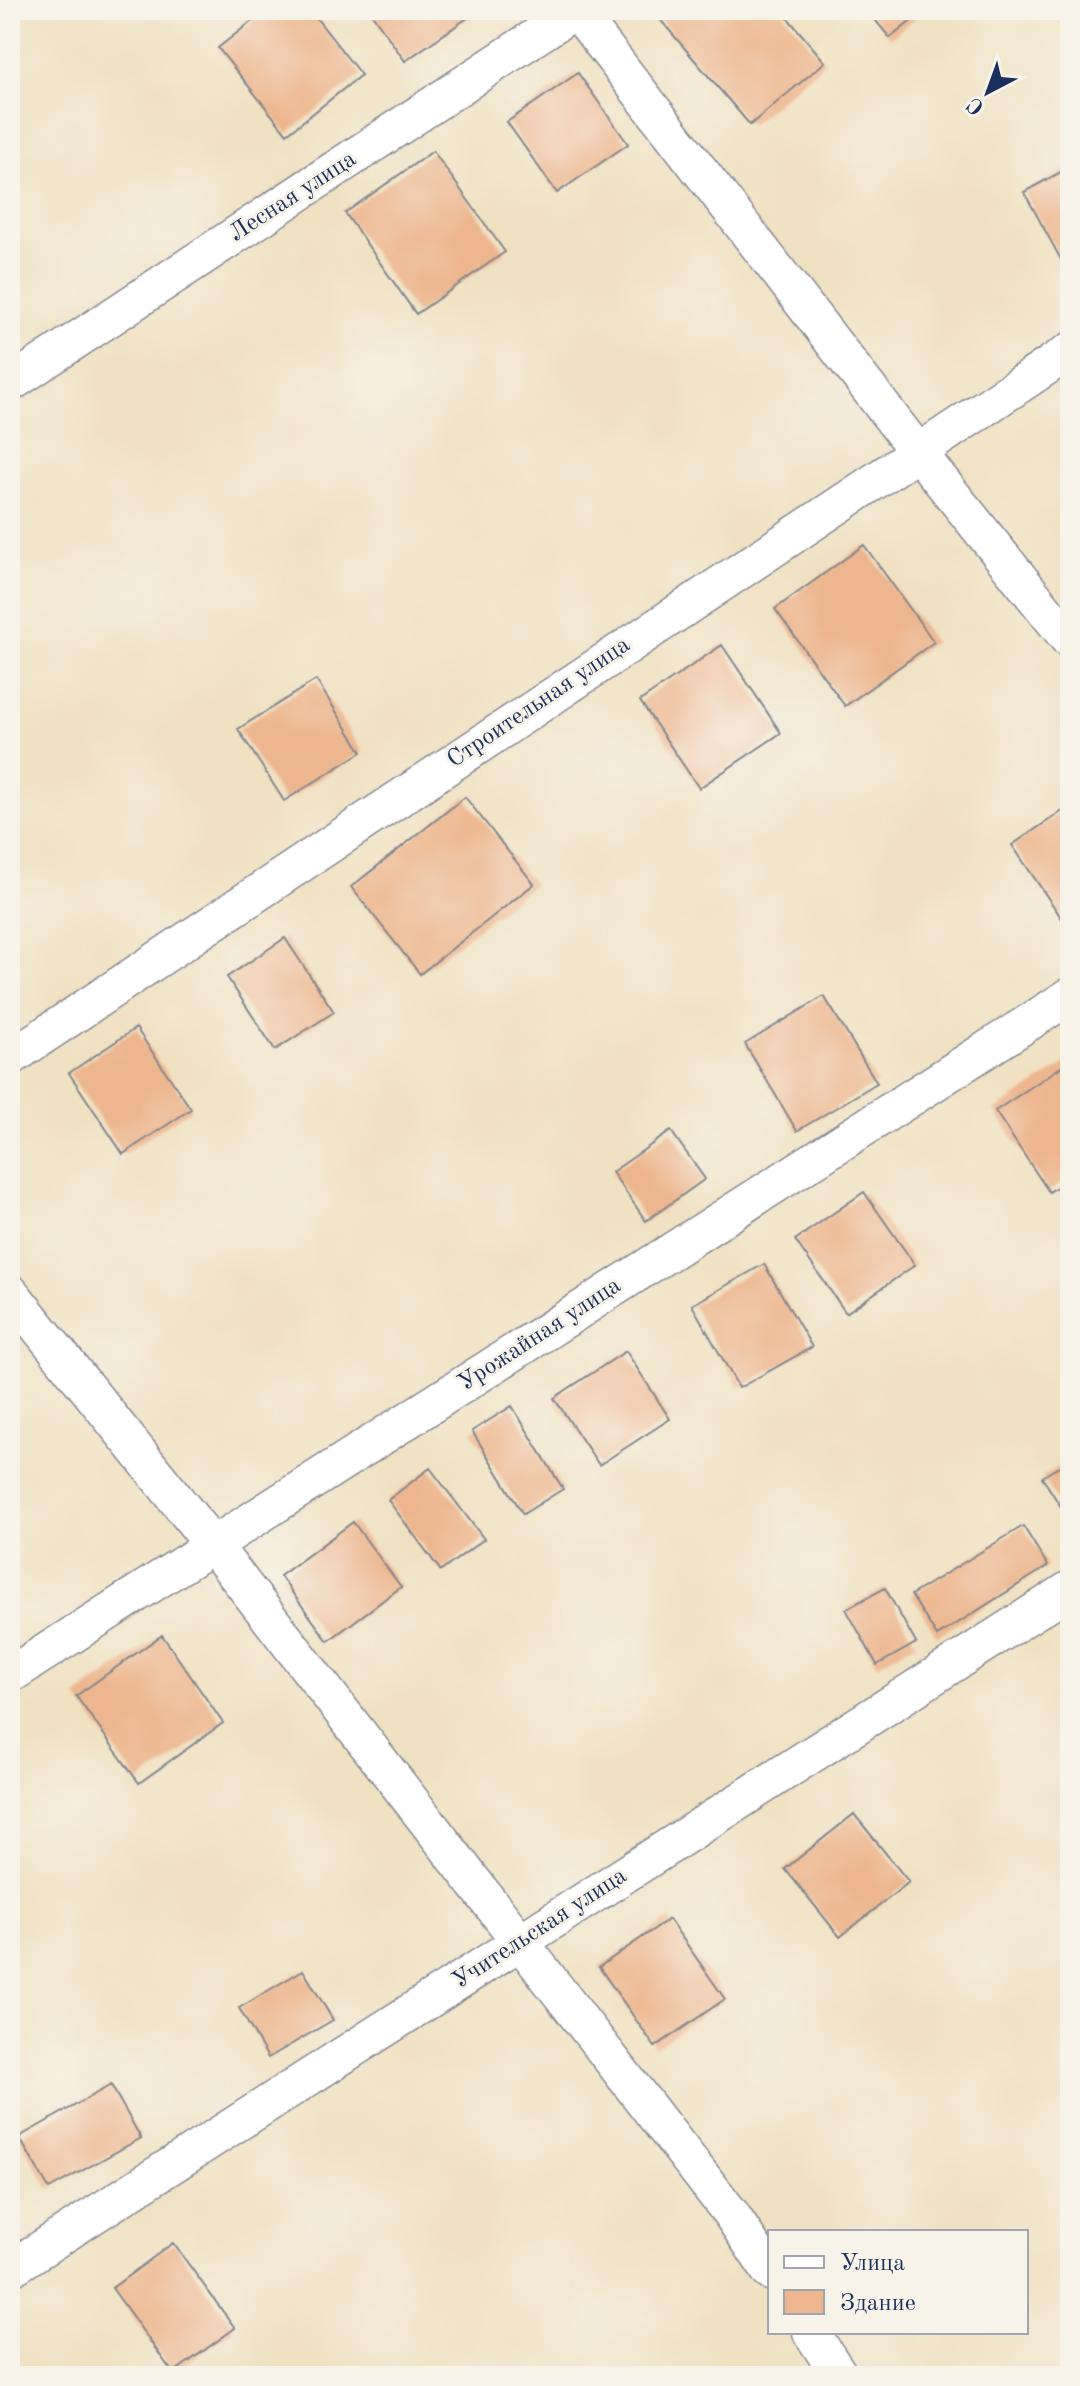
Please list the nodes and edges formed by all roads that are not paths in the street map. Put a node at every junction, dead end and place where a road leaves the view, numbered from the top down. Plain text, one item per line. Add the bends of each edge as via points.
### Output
1 (576, 10) edge
2 (1070, 351) edge
3 (10, 384) edge
4 (917, 451) junction
5 (1070, 641) edge
6 (1070, 996) edge
7 (10, 1058) edge
8 (10, 1292) edge
9 (212, 1544) junction
10 (1070, 1589) edge
11 (10, 1675) edge
12 (520, 1942) junction
13 (10, 2269) edge
14 (768, 2269) edge
15 (812, 2334) edge
16 (840, 2376) edge

1 - 3 street, Лесная улица
1 - 4 street
2 - 4 street, Строительная улица
4 - 5 street
4 - 7 street, Строительная улица
6 - 9 street, Урожайная улица
8 - 9 street
9 - 11 street, Урожайная улица
9 - 12 street
10 - 12 street, Учительская улица
12 - 13 street, Учительская улица
12 - 14 street
15 - 16 street

